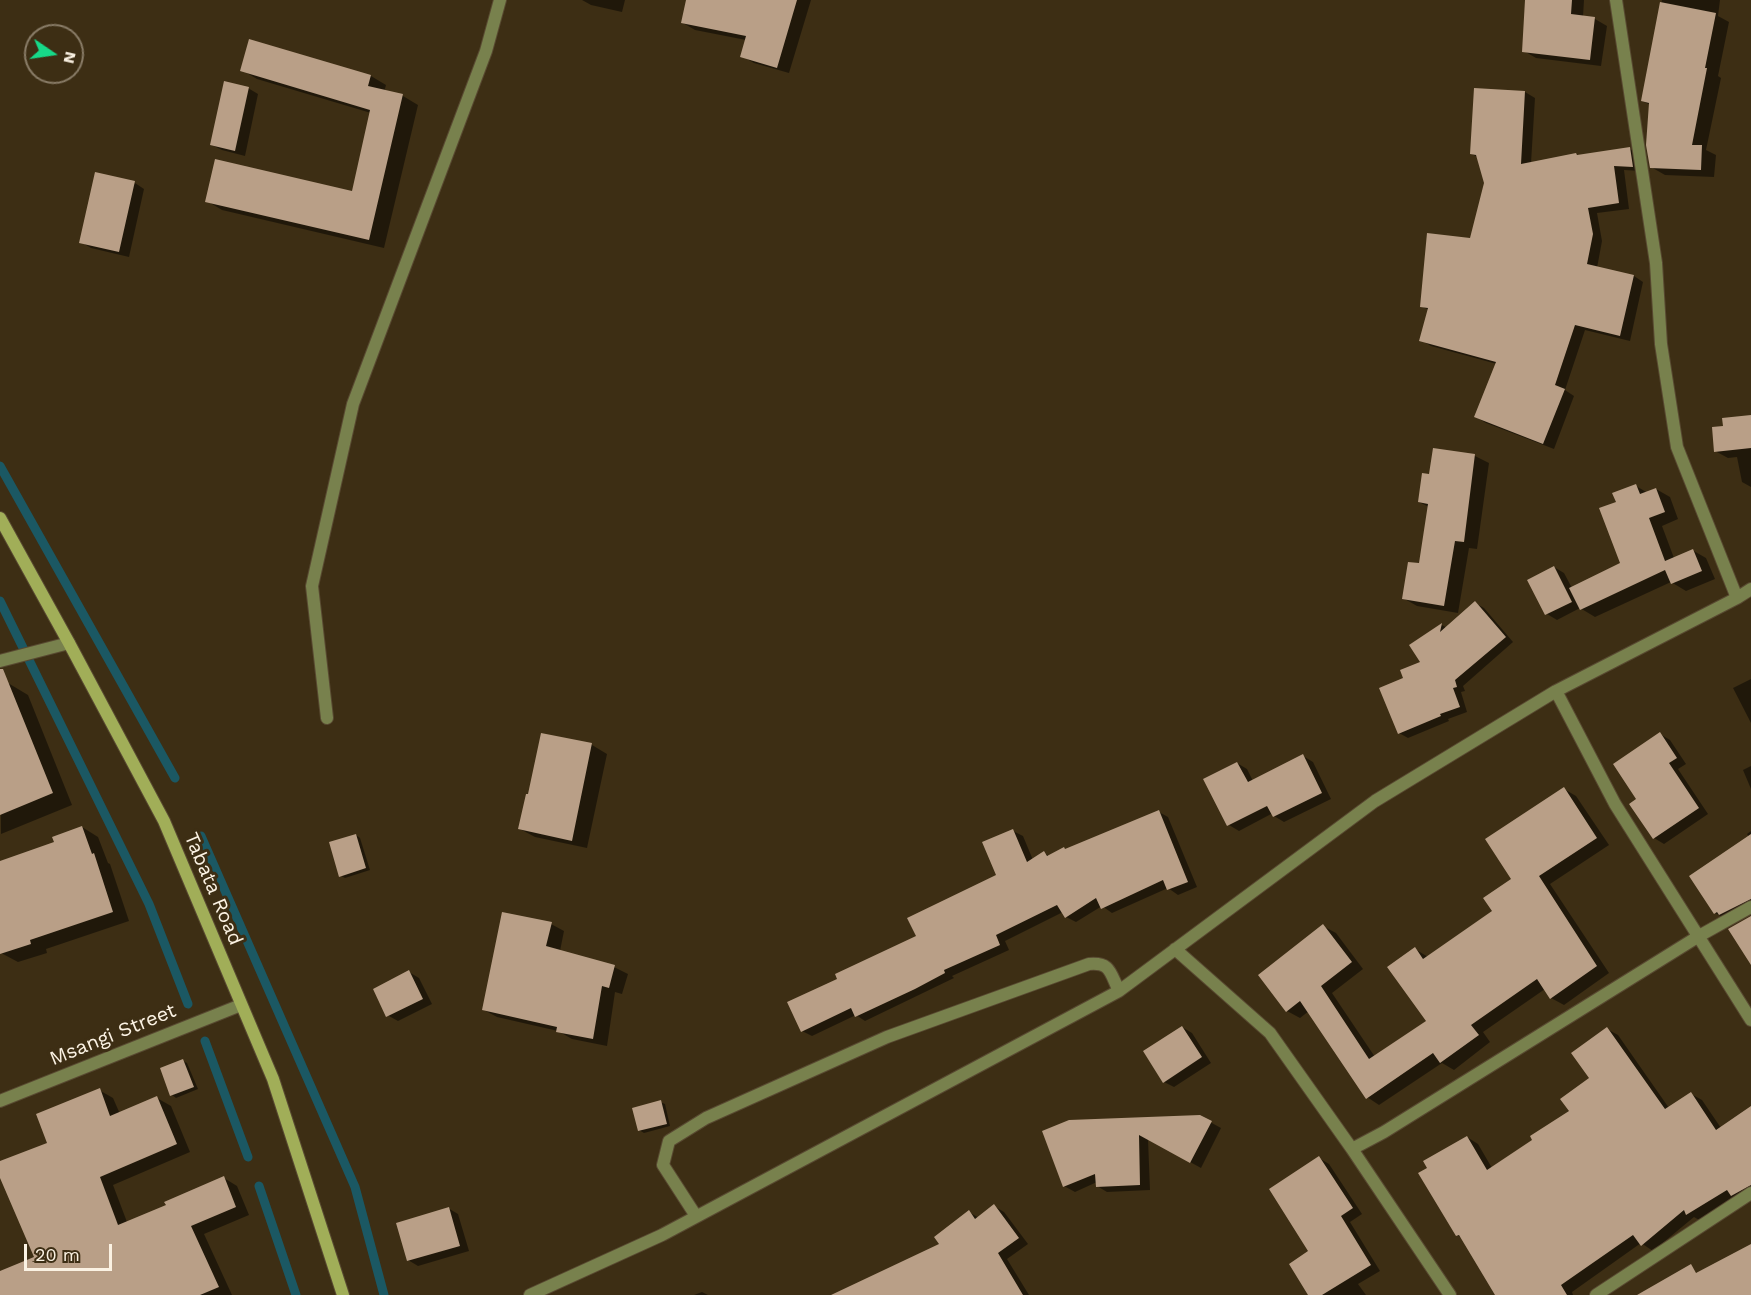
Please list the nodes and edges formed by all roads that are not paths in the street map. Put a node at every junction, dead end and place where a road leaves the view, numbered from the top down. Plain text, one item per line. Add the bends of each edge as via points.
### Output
1 (500, 0) edge
2 (1616, 0) edge
3 (0, 518) edge
4 (1751, 589) edge
5 (1737, 598) junction
6 (69, 643) junction
7 (0, 661) edge
8 (1556, 691) junction
9 (327, 718) dead end
10 (1751, 907) edge
11 (1699, 936) junction
12 (1175, 949) junction
13 (1119, 991) junction
14 (241, 1005) junction
15 (1751, 1020) edge
16 (0, 1101) edge
17 (1352, 1149) junction
18 (1751, 1193) edge
19 (696, 1216) junction
20 (343, 1295) edge
21 (530, 1295) edge
22 (1450, 1295) edge
23 (1596, 1295) edge

1 - 9 street via 486,51 353,404 312,586
2 - 5 street via 1656,263 1662,344 1677,447
3 - 6 main road, Tabata Road
4 - 5 street
5 - 8 street
6 - 7 street
6 - 14 main road, Tabata Road via 164,821
8 - 11 street via 1615,804
8 - 12 street via 1375,801
10 - 11 street
11 - 15 street
11 - 17 street
12 - 13 street
12 - 17 street via 1270,1033
13 - 19 street
13 - 19 street via 1108,968 1099,963 1081,966 887,1037 706,1118 669,1141 663,1165
14 - 16 street, Msangi Street
14 - 20 main road, Tabata Road via 273,1079
17 - 22 street
18 - 23 street
19 - 21 street

